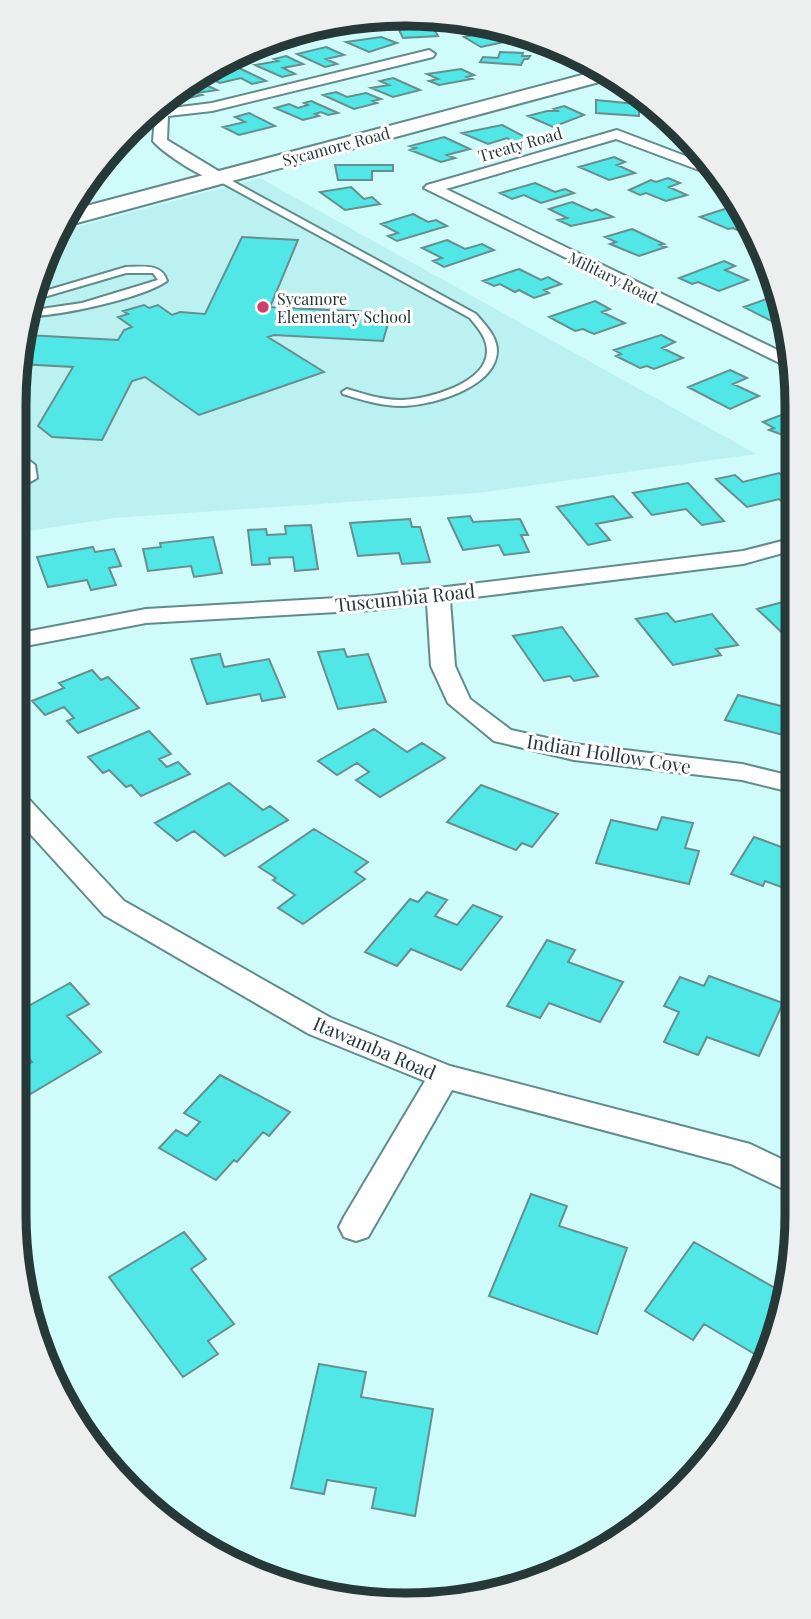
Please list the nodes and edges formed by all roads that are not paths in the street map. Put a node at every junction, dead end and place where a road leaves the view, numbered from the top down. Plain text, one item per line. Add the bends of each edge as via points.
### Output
1 (429, 54) dead end
2 (580, 69) edge
3 (595, 77) edge
4 (171, 108) edge
5 (159, 117) edge
6 (700, 167) edge
7 (212, 173) junction
8 (432, 188) joint
9 (87, 200) edge
10 (78, 215) edge
11 (43, 294) edge
12 (38, 313) edge
13 (782, 359) edge
14 (347, 392) dead end
15 (26, 463) edge
16 (26, 482) edge
17 (785, 547) edge
18 (438, 595) junction
19 (26, 639) edge
20 (785, 783) edge
21 (26, 812) edge
22 (444, 1076) junction
23 (785, 1176) edge
24 (356, 1227) dead end

1 - 4 street via 223,104
2 - 7 street, Sycamore Road
3 - 7 street, Sycamore Road
5 - 7 street via 160,141
6 - 8 street, Treaty Road via 617,134
7 - 9 street, Sycamore Road
7 - 10 street, Sycamore Road
7 - 14 lane via 473,316 493,341 491,364 444,394 405,403
8 - 13 street, Military Road
11 - 12 lane via 126,270 155,270 163,281 66,311
15 - 16 lane via 32,478
17 - 18 street, Tuscumbia Road via 744,558
18 - 19 street, Tuscumbia Road via 146,616
18 - 20 street, Indian Hollow Cove via 443,666 460,703 503,736 574,752 742,772
21 - 22 street, Itawamba Road via 114,908 320,1026
22 - 23 street, Itawamba Road via 739,1153
22 - 24 street

